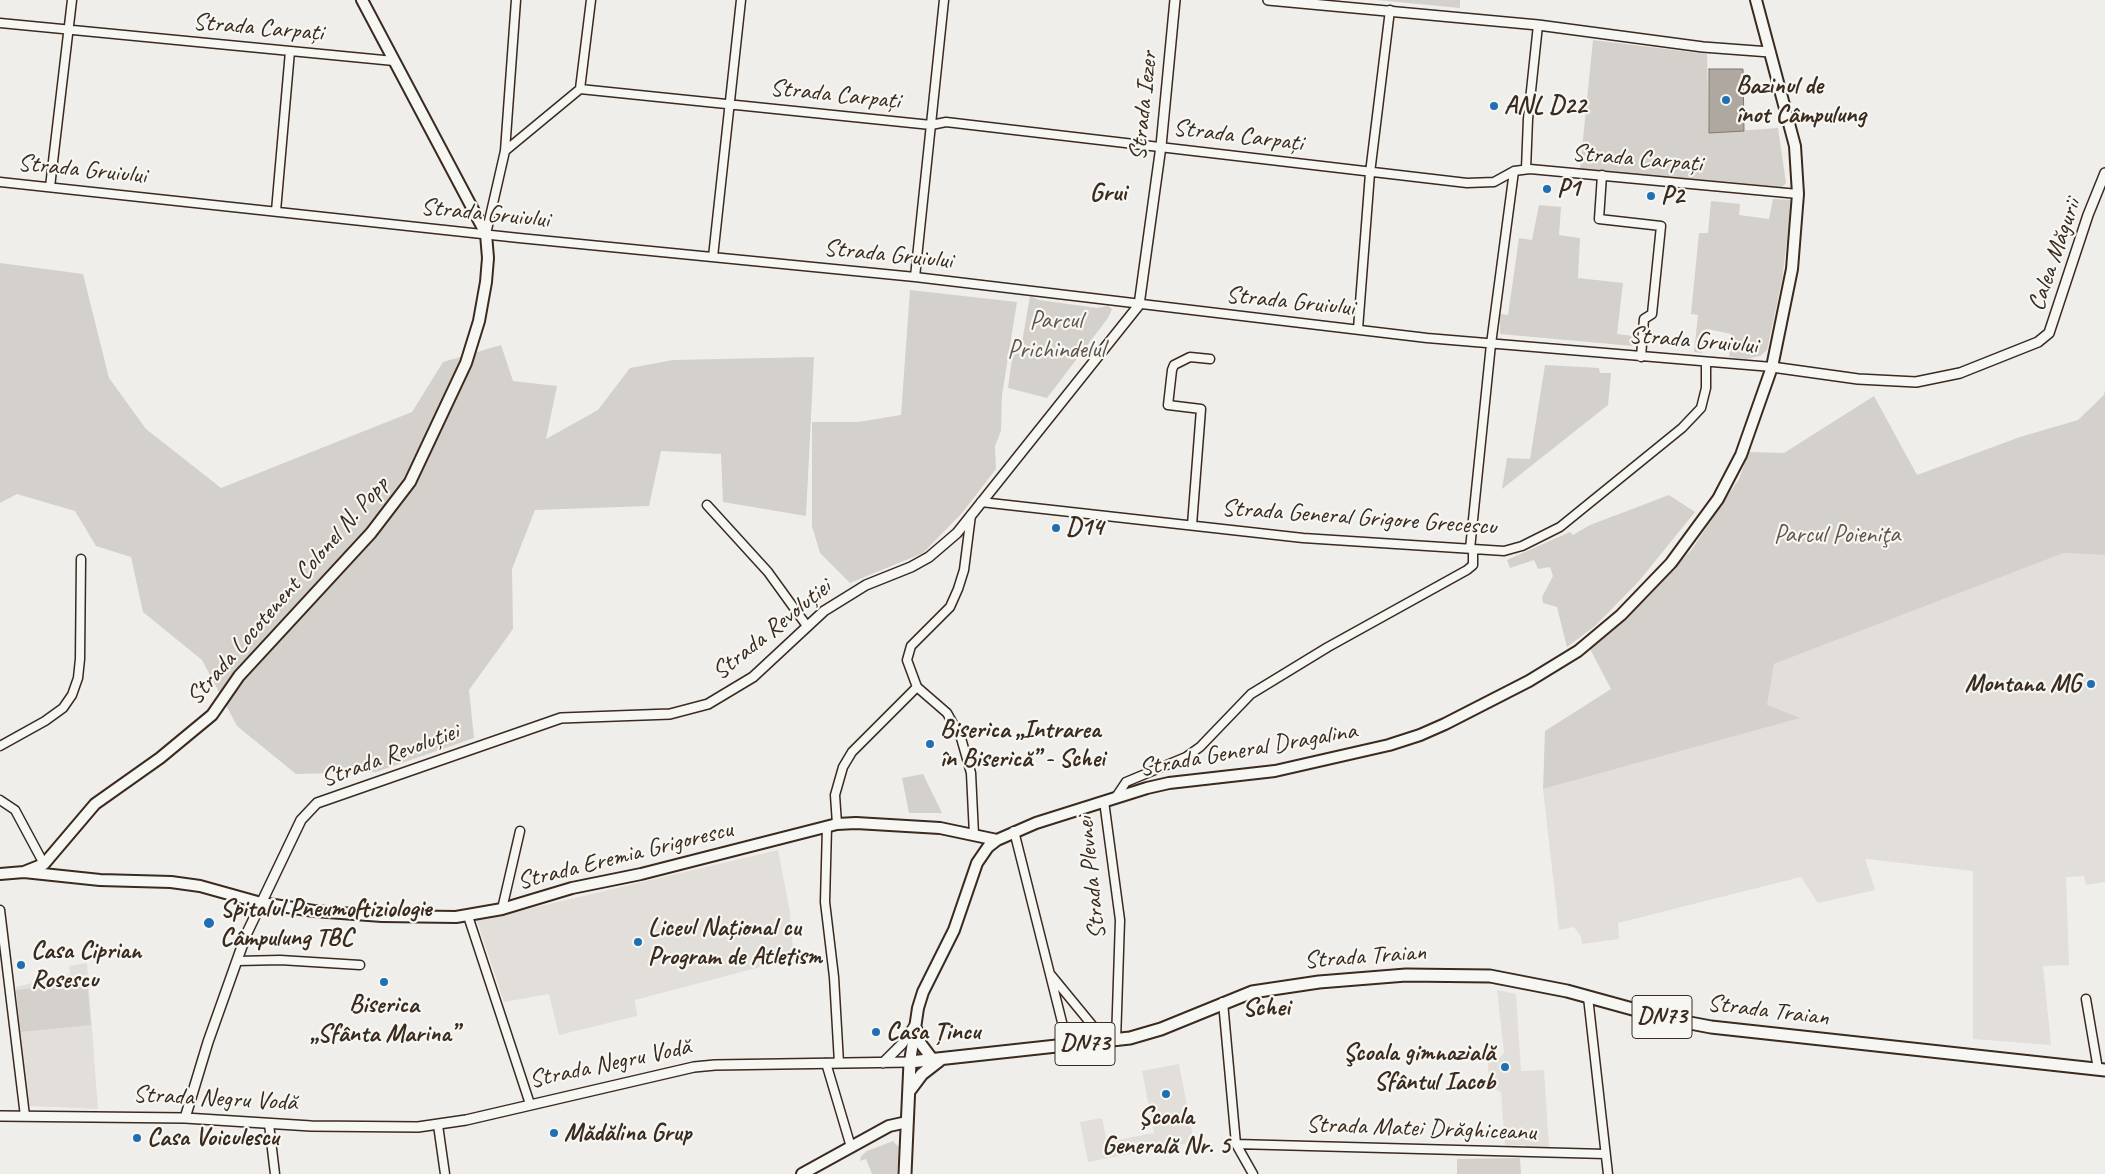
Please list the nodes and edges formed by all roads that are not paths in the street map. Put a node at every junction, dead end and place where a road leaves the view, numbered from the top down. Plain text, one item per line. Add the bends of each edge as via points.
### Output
1 (72, 0) edge
2 (362, 0) edge
3 (516, 0) edge
4 (591, 0) edge
5 (741, 0) edge
6 (944, 0) edge
7 (1175, 0) edge
8 (1268, 0) edge
9 (1757, 3) edge
10 (1390, 10) junction
11 (0, 23) edge
12 (1538, 25) junction
13 (69, 30) junction
14 (290, 51) junction
15 (1770, 52) junction
16 (394, 61) junction
17 (580, 89) junction
18 (730, 105) junction
19 (931, 125) junction
20 (1161, 146) junction
21 (505, 151) junction
22 (1526, 169) junction
23 (1514, 172) junction
24 (1370, 173) junction
25 (2105, 173) edge
26 (1602, 175) junction
27 (0, 182) edge
28 (50, 187) junction
29 (1798, 194) junction
30 (276, 211) junction
31 (486, 234) junction
32 (714, 257) junction
33 (914, 277) junction
34 (1139, 305) junction
35 (1358, 329) junction
36 (1491, 344) junction
37 (1641, 356) junction
38 (1210, 359) dead end
39 (1706, 362) junction
40 (1772, 367) junction
41 (981, 502) junction
42 (707, 505) dead end
43 (971, 515) junction
44 (1192, 525) junction
45 (1471, 549) junction
46 (81, 559) dead end
47 (807, 626) junction
48 (917, 687) junction
49 (0, 746) edge
50 (1116, 797) junction
51 (0, 800) edge
52 (1104, 801) junction
53 (832, 826) junction
54 (520, 831) dead end
55 (1014, 831) junction
56 (974, 835) junction
57 (997, 840) junction
58 (44, 864) junction
59 (24, 872) junction
60 (0, 874) edge
61 (261, 903) junction
62 (502, 909) junction
63 (0, 910) edge
64 (468, 916) junction
65 (237, 961) junction
66 (360, 965) dead end
67 (1050, 974) junction
68 (1588, 997) junction
69 (2086, 999) dead end
70 (1223, 1002) junction
71 (915, 1025) junction
72 (1111, 1041) junction
73 (1068, 1046) junction
74 (937, 1060) junction
75 (910, 1062) junction
76 (826, 1063) junction
77 (839, 1063) junction
78 (883, 1063) junction
79 (2102, 1070) edge
80 (908, 1094) junction
81 (530, 1104) junction
82 (0, 1116) edge
83 (25, 1116) junction
84 (185, 1118) junction
85 (907, 1122) junction
86 (269, 1124) junction
87 (438, 1125) junction
88 (1236, 1144) junction
89 (851, 1147) junction
90 (1605, 1154) junction
91 (275, 1174) edge
92 (445, 1174) edge
93 (802, 1174) edge
94 (905, 1174) edge
95 (1253, 1174) edge
96 (1608, 1174) edge

1 - 13 street
2 - 16 main road, Strada Locotenent Colonel N. Popp
3 - 21 street
4 - 17 street
5 - 18 street
6 - 19 street
7 - 20 street, Strada Iezer
8 - 10 street
9 - 15 main road, Strada General Dragalina
10 - 12 street
10 - 24 street
11 - 13 street, Strada Carpați
12 - 15 street via 1703,47
12 - 22 street
13 - 14 street, Strada Carpați
13 - 28 street
14 - 16 street, Strada Carpați
14 - 30 street
15 - 29 main road, Strada General Dragalina via 1795,146
16 - 31 main road, Strada Locotenent Colonel N. Popp
17 - 18 street, Strada Carpați
17 - 21 street
18 - 19 street, Strada Carpați
18 - 32 street
19 - 20 street, Strada Carpați via 946,122
19 - 33 street
20 - 24 street, Strada Carpați
20 - 34 street, Strada Iezer
21 - 31 street
22 - 23 street, Strada Carpați
22 - 26 street, Strada Carpați
23 - 24 street, Strada Carpați via 1494,182 1467,183
23 - 36 street
24 - 35 street
25 - 40 street, Calea Măgurii via 2049,333 2038,342 1960,373 1916,382 1858,379
26 - 29 street, Strada Carpați
26 - 37 street via 1600,219 1661,226 1652,314 1644,319
27 - 28 street, Strada Gruiului
28 - 30 street, Strada Gruiului
29 - 40 main road, Strada General Dragalina via 1792,269
30 - 31 street, Strada Gruiului
31 - 32 street, Strada Gruiului
31 - 58 main road, Strada Locotenent Colonel N. Popp via 488,258 479,321 466,363 410,482 371,533 239,676 212,715 160,758 95,804
32 - 33 street, Strada Gruiului
33 - 34 street, Strada Gruiului
34 - 35 street, Strada Gruiului
34 - 41 street, Strada Revoluției
35 - 36 street, Strada Gruiului
36 - 37 street, Strada Gruiului
36 - 45 street
37 - 39 street, Strada Gruiului
38 - 44 street via 1190,357 1174,365 1168,405 1201,408
39 - 40 street, Strada Gruiului
39 - 45 street, Strada General Grigore Grecescu via 1706,388 1701,408 1682,428 1560,527 1522,546 1504,550
40 - 50 main road, Strada General Dragalina via 1741,455 1718,499 1646,590 1578,651 1503,695 1412,738 1275,771 1169,782
41 - 43 street, Strada Revoluției
41 - 44 street, Strada General Grigore Grecescu
42 - 47 street via 768,572
43 - 47 street, Strada Revoluției via 957,533 929,557 848,594
43 - 48 street via 964,570 950,608 911,646 907,660
44 - 45 street, Strada General Grigore Grecescu via 1303,538
45 - 50 street via 1473,565 1467,570 1251,694 1200,747 1186,757 1126,782
46 - 49 street via 80,659 72,695 63,708 45,722
47 - 61 street, Strada Revoluției via 753,677 708,704 670,714 561,718 317,803 301,820
48 - 53 street via 852,752 843,767 835,795
48 - 56 street via 947,713 961,738 971,774
50 - 52 main road, Strada General Dragalina
51 - 58 street via 15,810
52 - 55 main road, Strada General Dragalina
52 - 72 street, Strada Plevnei via 1120,920
53 - 56 main road, Strada Eremia Grigorescu via 856,823 940,828
53 - 62 main road, Strada Eremia Grigorescu via 572,888
53 - 77 street via 825,902
54 - 62 street
55 - 57 main road, Strada General Dragalina
55 - 67 street
56 - 57 main road, Strada Eremia Grigorescu
57 - 71 main road, Strada General Dragalina via 982,855 975,869 954,930 923,992
58 - 59 main road, Strada Locotenent Colonel N. Popp
59 - 60 main road
59 - 61 main road, Strada Eremia Grigorescu via 100,880 171,882 200,886
61 - 64 main road, Strada Eremia Grigorescu via 382,916
61 - 65 street, Strada Revoluției
62 - 64 main road, Strada Eremia Grigorescu
63 - 83 street
64 - 81 street
65 - 66 street
65 - 84 street, Strada Revoluției
67 - 72 street
67 - 73 street
68 - 70 main road, Strada Traian / DN73 via 1490,976 1406,976 1264,988
68 - 79 main road, Strada Traian / DN73 via 1720,1029
68 - 90 street
69 - 79 street
70 - 72 main road, Strada Negru Vodă / DN73 via 1161,1029
70 - 88 street
71 - 74 main road via 921,1044
71 - 75 main road, Strada General Dragalina
71 - 78 street
72 - 73 main road, Strada Negru Vodă / DN73
73 - 74 main road, Strada Negru Vodă / DN73
74 - 75 main road, Strada Negru Vodă / DN73
74 - 80 main road
75 - 78 street, Strada Negru Vodă / DN73
75 - 80 main road
76 - 77 street, Strada Negru Vodă / DN73
76 - 81 street, Strada Negru Vodă / DN73 via 694,1067
76 - 89 street
77 - 78 street, Strada Negru Vodă / DN73
80 - 85 main road
81 - 87 street, Strada Negru Vodă / DN73
82 - 83 street, Strada Negru Vodă / DN73
83 - 84 street, Strada Negru Vodă / DN73
84 - 86 street, Strada Negru Vodă / DN73
85 - 89 main road via 889,1126
85 - 94 main road
86 - 87 street, Strada Negru Vodă / DN73 via 391,1128
86 - 91 street
87 - 92 street
88 - 90 street, Strada Matei Drăghiceanu
88 - 95 street
89 - 93 main road
90 - 96 street

